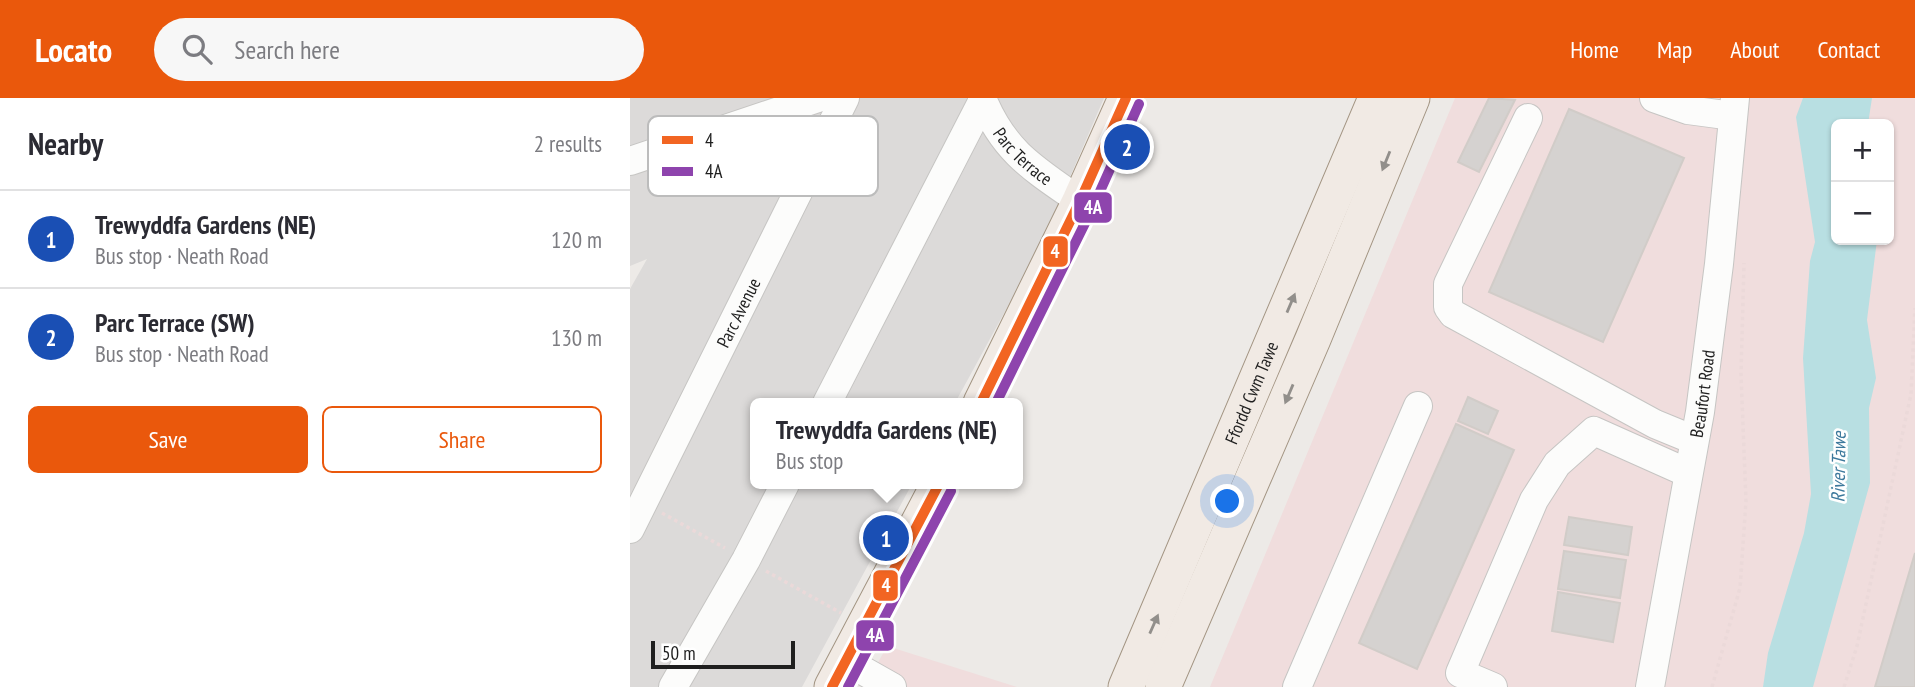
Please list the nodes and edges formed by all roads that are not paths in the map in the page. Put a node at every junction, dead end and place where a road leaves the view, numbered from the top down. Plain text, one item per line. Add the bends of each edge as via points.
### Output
1 (818, 98) edge
2 (845, 98) edge
3 (1126, 98) edge
4 (1376, 98) edge
5 (1412, 98) edge
6 (1654, 98) edge
7 (982, 99) edge
8 (1734, 107) edge
9 (764, 116) edge
10 (836, 116) edge
11 (1528, 118) dead end
12 (648, 155) edge
13 (630, 161) edge
14 (796, 196) edge
15 (1080, 201) junction
16 (830, 398) edge
17 (983, 398) edge
18 (1418, 406) dead end
19 (1694, 440) junction
20 (1688, 474) junction
21 (783, 489) edge
22 (936, 489) edge
23 (630, 528) edge
24 (839, 674) edge
25 (887, 686) edge
26 (673, 687) edge
27 (1126, 687) edge
28 (1163, 687) edge
29 (1297, 687) edge
30 (1493, 687) edge
31 (1650, 687) edge

1 - 9 street
2 - 10 street, Parc Avenue
3 - 15 main road
27 -> 4 main road, Ffordd Cwm Tawe
5 -> 28 main road, Ffordd Cwm Tawe
6 - 8 street via 1688,110
7 - 15 street, Parc Terrace via 1000,137 1023,162
7 - 16 street
8 - 19 street, Beaufort Road via 1719,264
11 - 19 street via 1448,284 1448,307 1453,314 1644,418
12 - 13 street
14 - 23 street, Parc Avenue
15 - 17 main road
18 - 29 street
19 - 20 street, Beaufort Road
20 - 30 street via 1594,431 1557,464 1534,500 1460,673
20 - 31 street, Beaufort Road
21 - 26 street via 758,566
22 - 24 main road
24 - 25 street

